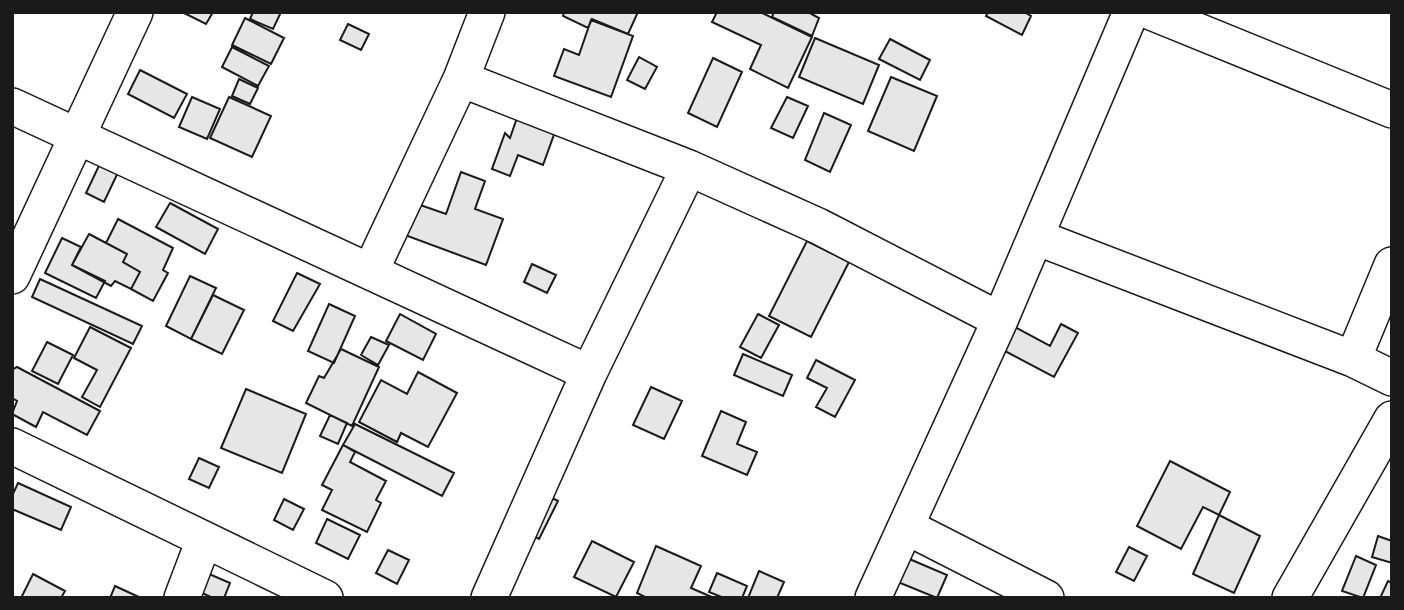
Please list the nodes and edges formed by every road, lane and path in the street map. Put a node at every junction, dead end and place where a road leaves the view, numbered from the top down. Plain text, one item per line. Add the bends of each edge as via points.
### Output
1 (135, 12) edge
2 (487, 12) edge
3 (1131, 12) edge
4 (1151, 12) edge
5 (461, 79) junction
6 (12, 106) edge
7 (1392, 110) edge
8 (76, 137) junction
9 (689, 168) junction
10 (1035, 237) junction
11 (1392, 265) edge
12 (371, 270) junction
13 (12, 276) edge
14 (1000, 320) junction
15 (1353, 359) junction
16 (589, 373) junction
17 (1392, 378) edge
18 (1392, 419) edge
19 (12, 446) edge
20 (907, 527) junction
21 (204, 540) junction
22 (182, 598) edge
23 (325, 598) edge
24 (489, 598) edge
25 (873, 598) edge
26 (1046, 598) edge
27 (1290, 598) edge

1 - 8 street
2 - 5 street
3 - 10 street
4 - 7 street
5 - 9 street
5 - 12 street
6 - 8 street
8 - 12 street
8 - 13 street
9 - 14 street via 818,226
9 - 16 street
10 - 14 street
10 - 15 street
11 - 15 street
12 - 16 street
14 - 20 street
15 - 17 street
16 - 24 street
18 - 27 street
19 - 21 street
20 - 25 street
20 - 26 street
21 - 22 street
21 - 23 street

